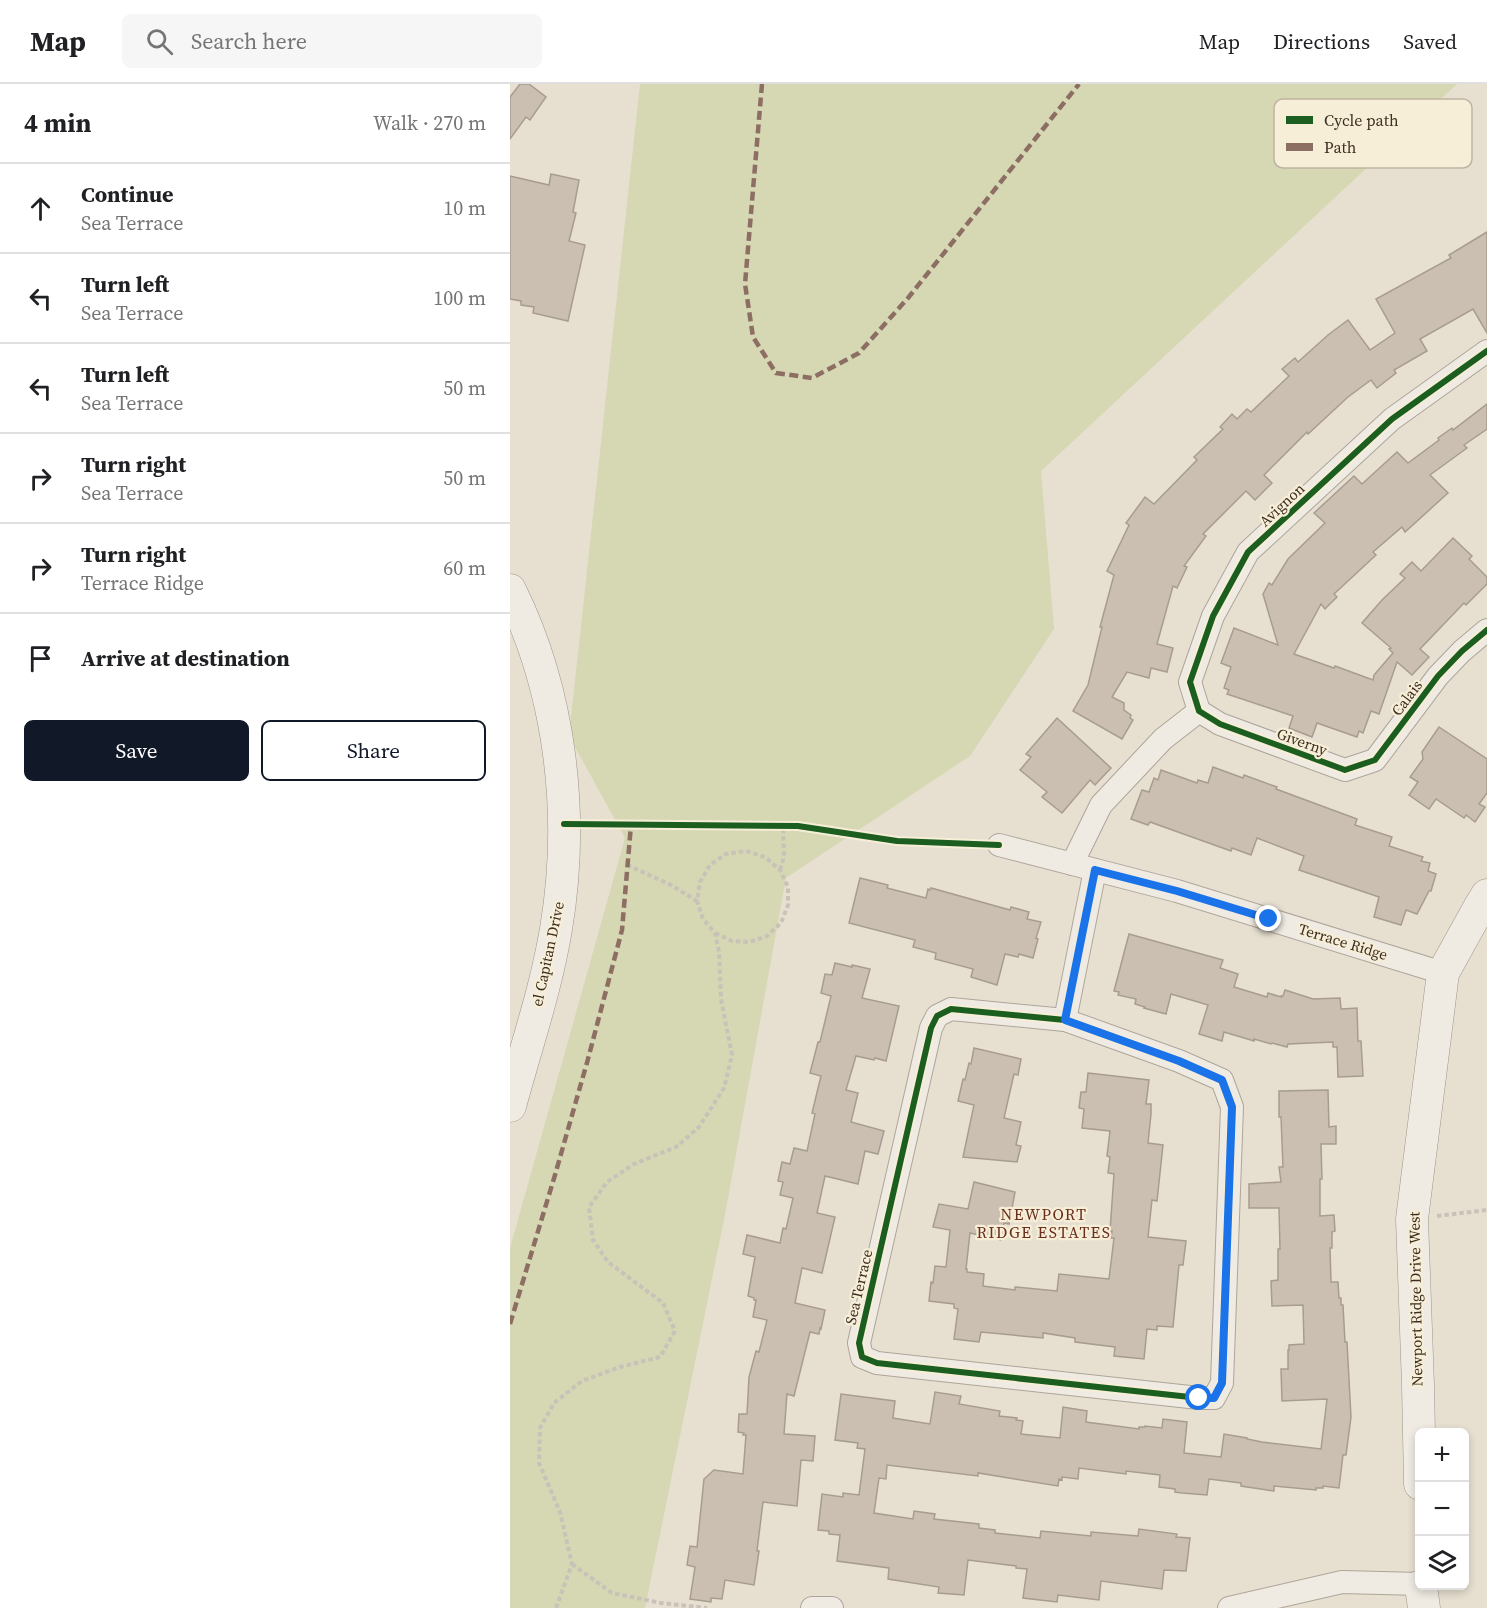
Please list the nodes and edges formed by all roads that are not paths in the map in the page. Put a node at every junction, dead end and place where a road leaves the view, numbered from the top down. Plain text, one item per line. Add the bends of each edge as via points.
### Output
1 (1487, 351) edge
2 (510, 590) edge
3 (1487, 630) edge
4 (1199, 711) junction
5 (1375, 760) joint
6 (999, 845) dead end
7 (1072, 864) junction
8 (1095, 870) junction
9 (1487, 896) edge
10 (1443, 973) junction
11 (1065, 1020) junction
12 (510, 1106) edge
13 (1419, 1482) edge
14 (1415, 1585) edge
15 (1421, 1590) edge
16 (812, 1608) edge
17 (832, 1608) edge
18 (1229, 1608) edge
19 (1424, 1608) edge

1 - 4 street, Avignon via 1392,419 1248,552 1213,616 1190,682
2 - 12 street, el Capitan Drive via 538,660 553,719 562,780 564,840 556,932
3 - 5 street, Calais via 1438,676
4 - 5 street, Giverny via 1220,724 1346,770
4 - 7 street via 1163,739 1101,805
6 - 7 street, Terrace Ridge
7 - 8 street, Terrace Ridge
8 - 10 street, Terrace Ridge via 1177,891
8 - 11 street
9 - 10 street
10 - 13 street, Newport Ridge Drive West via 1412,1219
11 - 11 street, Sea Terrace via 951,1009 937,1016 931,1028 859,1343 862,1357 877,1364 1214,1398 1222,1383 1232,1107 1222,1080
14 - 18 street via 1342,1582
15 - 19 street
16 - 17 street

